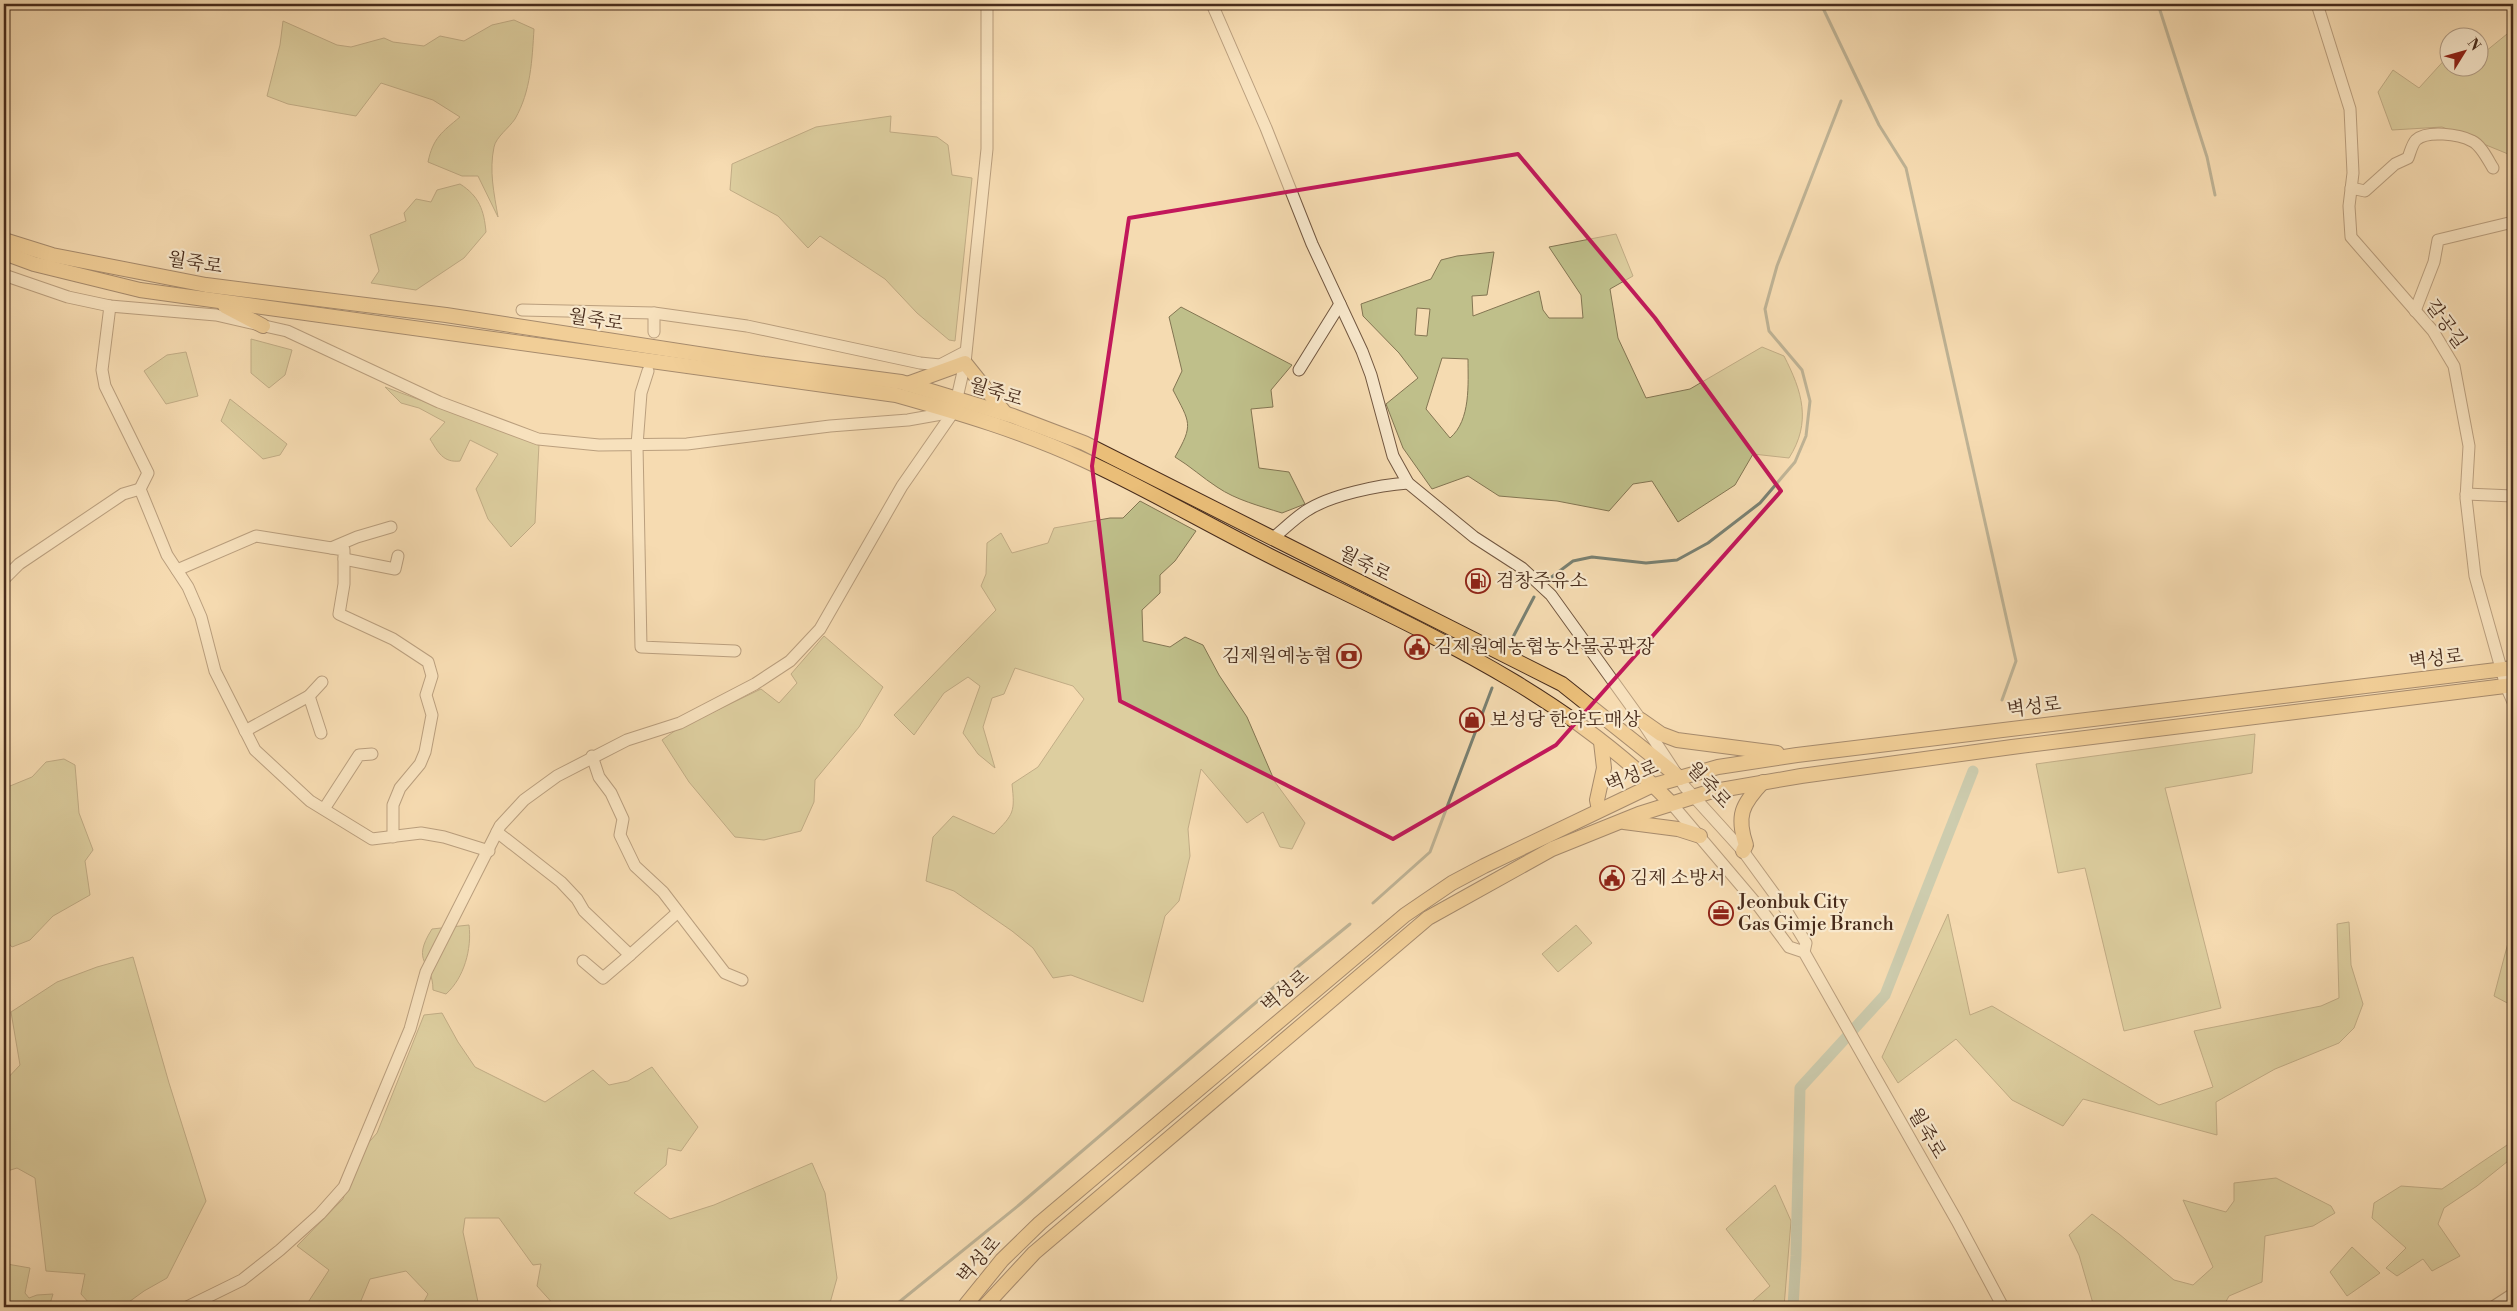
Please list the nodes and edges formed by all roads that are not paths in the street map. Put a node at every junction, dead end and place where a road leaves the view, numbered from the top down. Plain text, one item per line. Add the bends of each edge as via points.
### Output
1 (987, 4) edge
2 (1212, 4) edge
3 (2317, 4) edge
4 (2493, 168) dead end
5 (2351, 188) junction
6 (2513, 222) edge
7 (4, 232) edge
8 (4, 240) edge
9 (4, 253) edge
10 (52, 256) junction
11 (4, 275) edge
12 (218, 302) junction
13 (1340, 304) junction
14 (110, 306) junction
15 (522, 310) dead end
16 (2416, 311) junction
17 (654, 313) junction
18 (263, 326) junction
19 (654, 332) dead end
20 (965, 357) junction
21 (1299, 370) dead end
22 (648, 371) dead end
23 (908, 384) junction
24 (956, 405) junction
25 (1004, 413) junction
26 (637, 445) junction
27 (1408, 483) junction
28 (140, 489) junction
29 (2466, 494) junction
30 (2513, 496) edge
31 (391, 527) dead end
32 (1273, 538) junction
33 (329, 549) junction
34 (398, 556) dead end
35 (344, 559) junction
36 (177, 570) junction
37 (4, 579) edge
38 (735, 651) dead end
39 (2507, 669) edge
40 (322, 682) dead end
41 (2510, 685) edge
42 (309, 696) junction
43 (2513, 702) edge
44 (1641, 720) junction
45 (245, 731) junction
46 (321, 733) dead end
47 (1601, 742) junction
48 (372, 754) dead end
49 (1797, 755) junction
50 (592, 756) junction
51 (1680, 778) junction
52 (1763, 782) junction
53 (1654, 785) junction
54 (1694, 796) junction
55 (1672, 804) junction
56 (324, 809) junction
57 (1599, 810) junction
58 (1618, 822) junction
59 (497, 832) junction
60 (1700, 836) junction
61 (393, 837) junction
62 (489, 851) junction
63 (1743, 852) junction
64 (678, 912) junction
65 (1804, 952) junction
66 (630, 955) junction
67 (583, 961) dead end
68 (742, 980) dead end
69 (2513, 1294) edge
70 (187, 1307) edge
71 (964, 1307) edge
72 (984, 1307) edge
73 (2003, 1307) edge
74 (2493, 1307) edge

1 - 20 street via 987,149
2 - 13 street
3 - 5 street, 갈공길 via 2350,109
4 - 5 street via 2473,141 2444,134 2426,134 2414,141 2408,158 2395,164 2365,191
5 - 16 street, 갈공길 via 2351,237
6 - 16 street via 2438,240 2434,262
7 - 10 main road
8 - 10 main road, 월죽로
9 - 12 main road, 월죽로 via 34,264 140,290
10 - 23 main road, 월죽로 via 206,285 446,315
11 - 14 street via 68,297
12 - 18 main road
12 - 24 main road, 월죽로 via 570,348
13 - 21 street
13 - 27 street via 1371,375 1393,456
14 - 18 street via 216,315
14 - 28 street via 102,370 105,386 148,473
15 - 17 street
16 - 29 street, 갈공길 via 2433,331 2454,366 2469,446
17 - 19 street
17 - 20 street via 747,326 920,363 940,365
18 - 26 street via 287,331 439,402 538,439
20 - 23 main road
20 - 24 street
20 - 25 main road
22 - 26 street via 641,393
23 - 24 main road, 월죽로
24 - 25 main road, 월죽로
24 - 26 street via 908,420 687,444
24 - 47 main road, 월죽로 via 1084,460 1443,640 1541,697
24 - 50 street via 902,486 820,628 790,661 755,684 680,723 626,740
25 - 32 main road, 월죽로 via 1084,443
26 - 38 street via 641,647
27 - 32 street via 1380,486 1328,501 1307,510
27 - 44 street via 1474,537 1536,579
28 - 36 street via 167,555
28 - 37 street via 123,494 19,564
29 - 30 street
29 - 39 street, 갈공길 via 2475,576
31 - 33 street
32 - 51 main road, 월죽로 via 1562,684
33 - 35 street via 344,550
33 - 36 street via 256,536
34 - 35 street via 394,568
35 - 61 street via 339,614 393,639 421,657 428,662 432,676 426,694 432,715 425,752 420,764 400,788 393,805
36 - 45 street via 201,617 215,671
39 - 41 street, 갈공길
39 - 49 main road, 벽성로
40 - 42 street
41 - 43 street, 갈공길
41 - 52 main road, 벽성로 via 2012,747
42 - 45 street
42 - 46 street
44 - 49 main road via 1661,734 1677,740
44 - 51 street
45 - 56 street via 255,750 290,784
47 - 53 main road, 월죽로
47 - 57 main road via 1604,768 1597,800
48 - 56 street via 359,754
49 - 51 main road, 벽성로 via 1718,767
50 - 59 street via 524,800
50 - 64 street via 599,778 611,793 623,819 620,835 635,866 663,892
51 - 53 main road, 벽성로
51 - 54 street, 월죽로
52 - 54 main road, 벽성로
52 - 63 main road via 1750,795 1744,808 1741,830 1746,845
53 - 55 main road, 월죽로
53 - 57 main road, 벽성로
54 - 55 main road, 벽성로
54 - 63 street, 월죽로
55 - 58 main road, 벽성로
55 - 60 street, 월죽로
56 - 61 street via 372,839
57 - 71 main road, 벽성로 via 1452,883 1404,915 1040,1223 1002,1260
58 - 60 main road via 1653,824
58 - 72 main road, 벽성로 via 1552,849 1428,918 1034,1252
59 - 62 street
59 - 66 street via 561,882 584,911
60 - 65 street, 월죽로 via 1789,948
61 - 62 street via 420,833
62 - 70 street via 426,972 410,1028 344,1187 320,1214 242,1280
63 - 65 street, 월죽로 via 1786,910 1806,943
64 - 66 street
64 - 68 street via 725,973
65 - 73 street, 월죽로
66 - 67 street via 603,978
69 - 74 street

